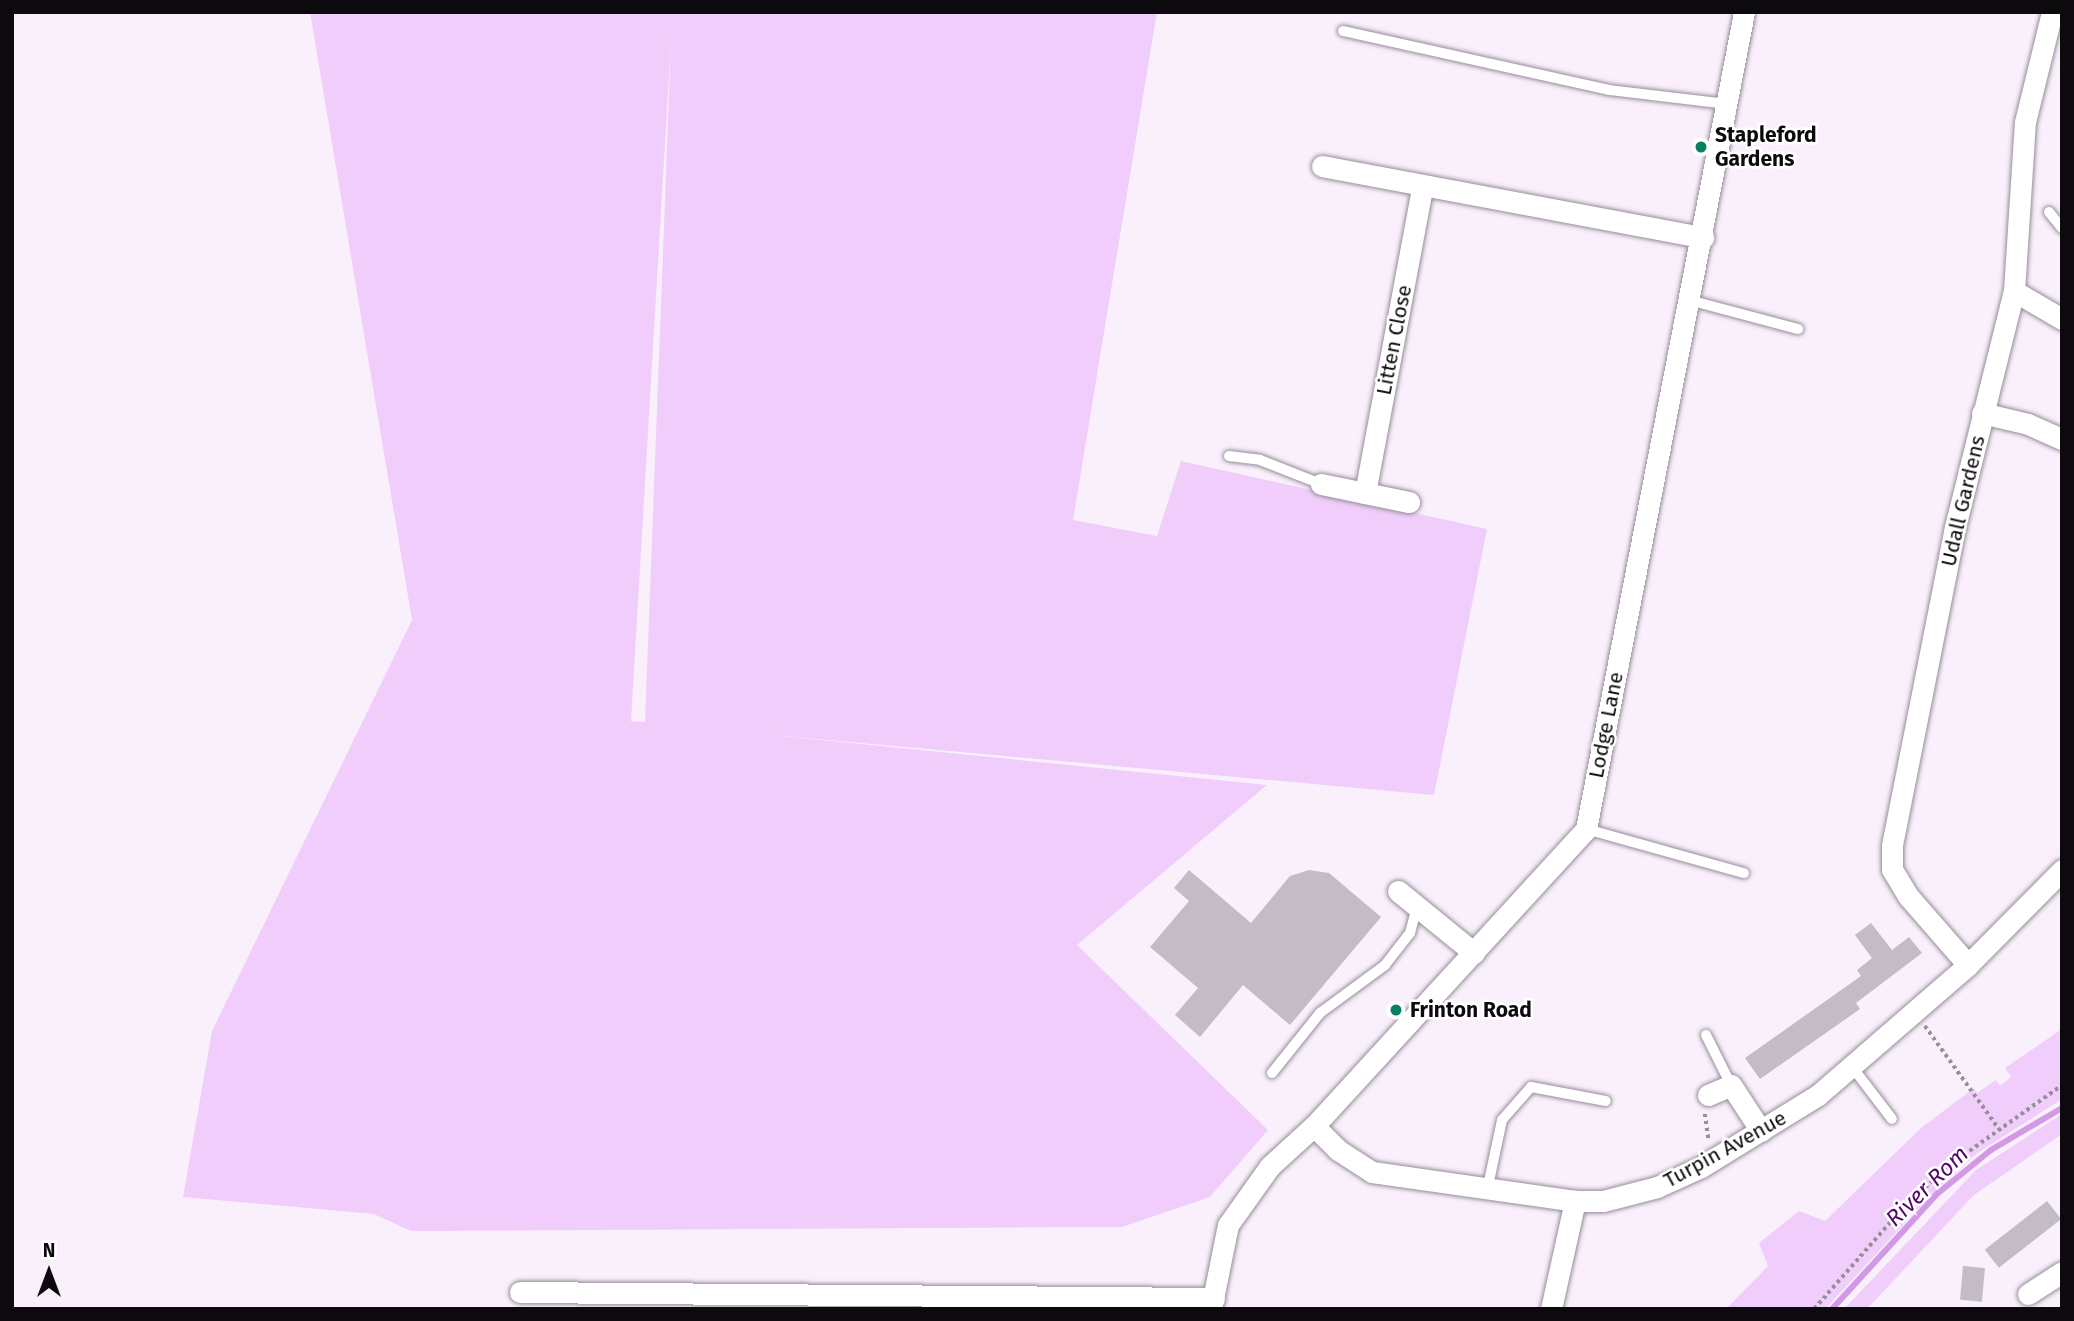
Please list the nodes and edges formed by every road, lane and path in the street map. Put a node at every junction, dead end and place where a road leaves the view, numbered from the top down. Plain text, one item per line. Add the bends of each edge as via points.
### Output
1 (1744, 12) edge
2 (2052, 12) edge
3 (1343, 31) dead end
4 (1726, 104) junction
5 (1322, 166) dead end
6 (1422, 188) junction
7 (2049, 212) dead end
8 (2062, 229) edge
9 (1703, 237) junction
10 (2014, 291) junction
11 (1689, 300) junction
12 (2062, 320) edge
13 (1798, 330) dead end
14 (1982, 414) junction
15 (2062, 439) edge
16 (1229, 456) dead end
17 (1321, 484) joint
18 (1365, 493) junction
19 (1409, 502) dead end
20 (1586, 829) junction
21 (2062, 870) edge
22 (1744, 873) dead end
23 (1398, 891) dead end
24 (1417, 906) junction
25 (1474, 953) junction
26 (1968, 965) junction
27 (1915, 1013) junction
28 (1706, 1035) dead end
29 (1853, 1068) junction
30 (1272, 1073) dead end
31 (1731, 1085) junction
32 (2062, 1085) edge
33 (1606, 1101) dead end
34 (1706, 1102) joint
35 (1892, 1119) dead end
36 (1314, 1126) junction
37 (1999, 1129) junction
38 (1761, 1131) junction
39 (1712, 1161) junction
40 (1488, 1186) junction
41 (1575, 1201) junction
42 (2062, 1272) edge
43 (520, 1292) dead end
44 (2028, 1294) dead end
45 (654, 1301) edge
46 (1212, 1303) edge
47 (1551, 1309) edge
48 (1814, 1309) edge

1 - 4 street, Lodge Lane
2 - 10 street, Udall Gardens via 2025,122
3 - 4 lane via 1609,90
4 - 9 street, Lodge Lane
5 - 6 street
6 - 9 street
6 - 18 street, Litten Close
7 - 8 lane
9 - 11 street, Lodge Lane
10 - 12 street
10 - 14 street, Udall Gardens
11 - 13 lane
11 - 20 street, Lodge Lane
14 - 15 street via 2028,424
14 - 26 street, Udall Gardens via 1892,845 1892,869 1908,896
16 - 17 lane via 1260,460
17 - 18 street
18 - 19 street
20 - 22 lane
20 - 25 street
21 - 26 street, Turpin Avenue
23 - 24 street
24 - 25 street
24 - 30 lane via 1410,933 1385,965 1320,1013
25 - 36 street
26 - 27 street, Turpin Avenue
27 - 29 street, Turpin Avenue
27 - 37 path
28 - 31 lane
29 - 35 lane
29 - 38 street, Turpin Avenue
31 - 34 street
31 - 38 street
32 - 37 path
33 - 40 lane via 1531,1087 1502,1120
34 - 39 path
36 - 40 street, Turpin Avenue via 1338,1150 1372,1172
36 - 46 street via 1270,1166 1228,1225
37 - 48 path via 1909,1201
38 - 39 street, Turpin Avenue
39 - 41 street, Turpin Avenue via 1657,1187 1603,1201
40 - 41 street, Turpin Avenue
41 - 47 street
42 - 44 street
43 - 45 street
45 - 46 street

